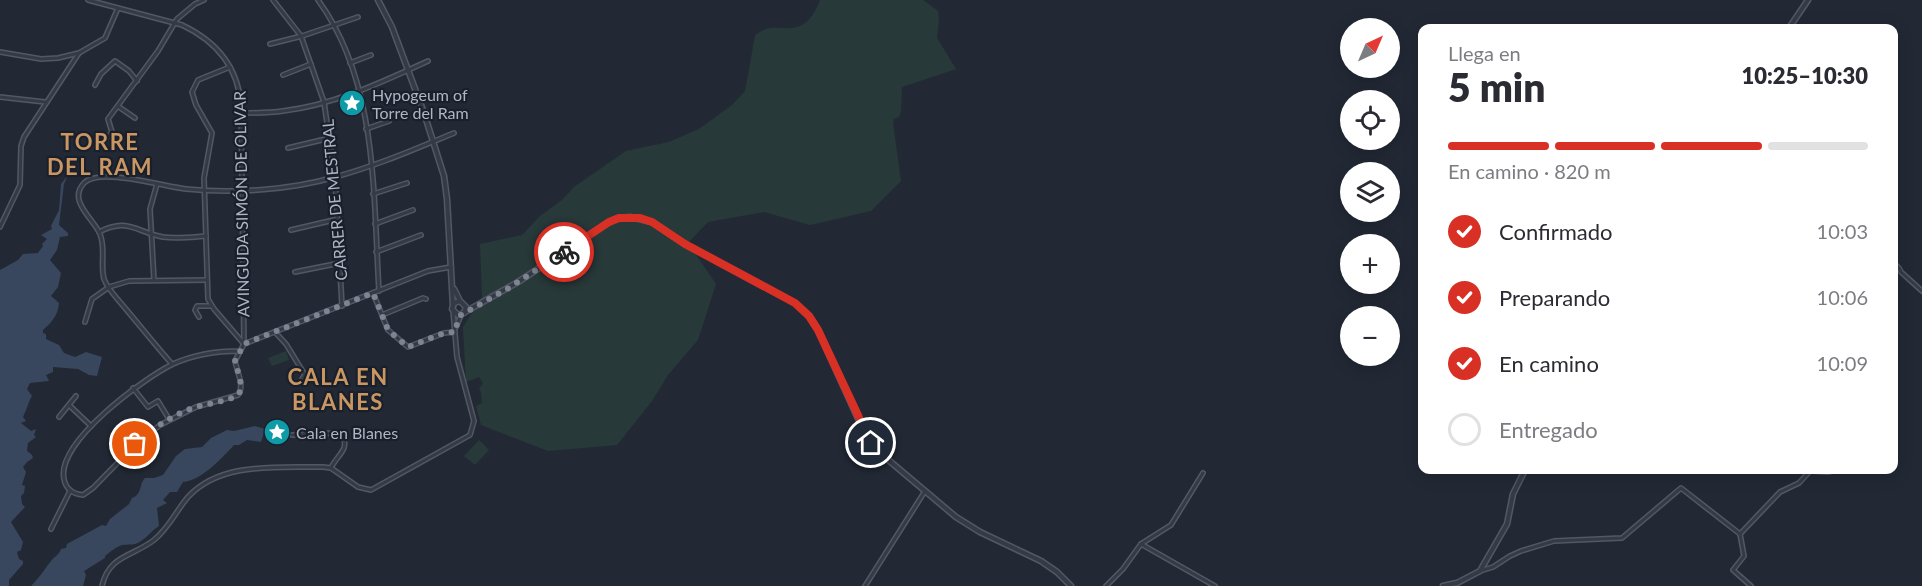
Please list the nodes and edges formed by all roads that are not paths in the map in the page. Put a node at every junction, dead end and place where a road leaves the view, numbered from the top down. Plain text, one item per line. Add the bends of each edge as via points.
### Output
1 (88, 0) edge
2 (204, 0) edge
3 (273, 0) edge
4 (318, 0) edge
5 (378, 0) edge
6 (1808, 0) edge
7 (118, 8) junction
8 (358, 17) dead end
9 (174, 24) junction
10 (1792, 24) edge
11 (336, 25) junction
12 (301, 36) junction
13 (270, 44) dead end
14 (0, 52) edge
15 (79, 53) junction
16 (371, 55) dead end
17 (64, 56) junction
18 (428, 61) dead end
19 (350, 63) junction
20 (71, 64) junction
21 (311, 64) junction
22 (230, 67) junction
23 (408, 70) junction
24 (283, 75) dead end
25 (137, 81) junction
26 (95, 84) dead end
27 (360, 91) junction
28 (0, 97) edge
29 (45, 102) junction
30 (324, 102) junction
31 (119, 107) junction
32 (241, 113) junction
33 (135, 118) dead end
34 (389, 121) dead end
35 (366, 129) junction
36 (454, 133) dead end
37 (108, 137) dead end
38 (330, 138) junction
39 (434, 141) junction
40 (288, 148) dead end
41 (371, 166) junction
42 (334, 178) junction
43 (407, 183) dead end
44 (157, 184) junction
45 (205, 190) junction
46 (242, 190) junction
47 (373, 194) junction
48 (413, 210) dead end
49 (338, 219) junction
50 (375, 224) junction
51 (0, 227) edge
52 (291, 231) dead end
53 (99, 232) junction
54 (150, 233) junction
55 (206, 236) junction
56 (421, 236) dead end
57 (376, 252) junction
58 (340, 263) junction
59 (451, 267) junction
60 (1898, 267) edge
61 (295, 272) dead end
62 (154, 280) junction
63 (207, 280) junction
64 (452, 284) junction
65 (109, 288) junction
66 (379, 291) junction
67 (1922, 291) edge
68 (373, 293) junction
69 (426, 299) dead end
70 (461, 302) junction
71 (478, 304) junction
72 (212, 306) junction
73 (342, 306) junction
74 (453, 306) junction
75 (453, 311) junction
76 (463, 314) junction
77 (382, 315) junction
78 (199, 316) dead end
79 (85, 322) dead end
80 (455, 331) junction
81 (275, 332) junction
82 (244, 344) junction
83 (227, 351) junction
84 (240, 351) junction
85 (235, 361) junction
86 (172, 365) junction
87 (302, 379) dead end
88 (133, 388) junction
89 (76, 396) dead end
90 (69, 405) junction
91 (59, 417) dead end
92 (169, 419) junction
93 (91, 426) junction
94 (292, 435) dead end
95 (331, 468) junction
96 (1203, 473) dead end
97 (1523, 474) edge
98 (1807, 474) edge
99 (70, 491) junction
100 (925, 491) junction
101 (51, 529) dead end
102 (1740, 534) junction
103 (1141, 544) junction
104 (1480, 571) junction
105 (1107, 585) edge
106 (1749, 585) edge
107 (102, 586) edge
108 (866, 586) edge
109 (1071, 586) edge
110 (1112, 586) edge
111 (1215, 586) edge
112 (1443, 586) edge

1 - 7 street, AVINGUDA SIMÓN DE OLIVAR
2 - 9 street via 181,14
3 - 12 street, CARRER DE MESTRAL
4 - 11 street
5 - 23 street
6 - 10 street
7 - 9 street, AVINGUDA SIMÓN DE OLIVAR
7 - 15 street via 105,38
8 - 11 street
9 - 22 street, AVINGUDA SIMÓN DE OLIVAR via 205,38
9 - 25 street
11 - 12 street
11 - 19 street
12 - 13 street
12 - 21 street, CARRER DE MESTRAL
14 - 17 street via 41,58
15 - 17 street
15 - 20 street
16 - 19 street
17 - 20 street
18 - 23 street
19 - 27 street
20 - 29 street
21 - 24 street
21 - 30 street, CARRER DE MESTRAL
22 - 32 street, AVINGUDA SIMÓN DE OLIVAR via 239,87
22 - 45 street via 198,80 192,92 212,133 204,172
23 - 27 street
23 - 39 street
25 - 26 street via 115,61
25 - 31 street
27 - 30 street
27 - 35 street
28 - 29 street
29 - 51 street via 24,137 20,185
30 - 32 street via 286,111
30 - 38 street, CARRER DE MESTRAL
31 - 33 street
31 - 37 street via 108,119 112,132
32 - 46 street, AVINGUDA SIMÓN DE OLIVAR
34 - 35 street
35 - 41 street
36 - 39 street
38 - 40 street
38 - 42 street, CARRER DE MESTRAL
39 - 41 street
39 - 59 street via 444,176
41 - 42 street
41 - 47 street
42 - 46 street
42 - 49 street, CARRER DE MESTRAL
43 - 47 street
44 - 45 street
44 - 53 street via 112,177 85,182 80,192 83,211
44 - 54 street via 150,209
45 - 46 street
45 - 55 street
46 - 82 street, AVINGUDA SIMÓN DE OLIVAR
47 - 50 street
48 - 50 street
49 - 52 street
49 - 58 street, CARRER DE MESTRAL
50 - 57 street
53 - 54 street via 120,224
53 - 65 street via 103,272
54 - 55 street via 173,238
54 - 62 street
55 - 63 street
56 - 57 street
57 - 66 street
58 - 61 street
58 - 73 street, CARRER DE MESTRAL
59 - 64 street
59 - 66 street
60 - 67 street
62 - 63 street
62 - 65 street via 129,281
63 - 72 street
64 - 70 street
64 - 74 street
65 - 79 street via 92,299
65 - 86 street
66 - 68 street
68 - 73 street
68 - 77 street
69 - 77 street
70 - 71 street
70 - 74 street
70 - 76 street via 466,307
71 - 76 street
71 - 100 street via 609,222 630,217 652,222 685,244 779,293 809,316 871,443
72 - 78 street via 197,306
72 - 82 street
73 - 81 street
74 - 75 street
75 - 76 street
75 - 80 street
76 - 80 street
77 - 80 street via 388,330 408,347
80 - 95 street via 457,357 474,421 470,435 371,490 358,487
81 - 82 street
81 - 87 street via 297,359 306,375
82 - 84 street
83 - 84 street
83 - 85 street
83 - 86 street via 196,355
84 - 85 street
85 - 92 street via 241,385 238,395
86 - 88 street
88 - 92 street via 148,407 158,401
88 - 93 street
89 - 90 street
90 - 91 street
90 - 93 street
92 - 99 street via 135,444 87,493
93 - 99 street via 65,465 64,481
94 - 95 street via 340,435 344,447
95 - 107 street via 239,470 206,483 188,498 155,539 112,564
96 - 103 street via 1171,525
97 - 104 street via 1513,494 1507,524
98 - 102 street via 1780,492
99 - 101 street
100 - 108 street
100 - 109 street via 956,517 1041,561
102 - 104 street via 1681,488 1622,538 1554,541
102 - 106 street via 1744,556 1733,570
103 - 105 street
103 - 111 street
104 - 112 street
105 - 110 street

